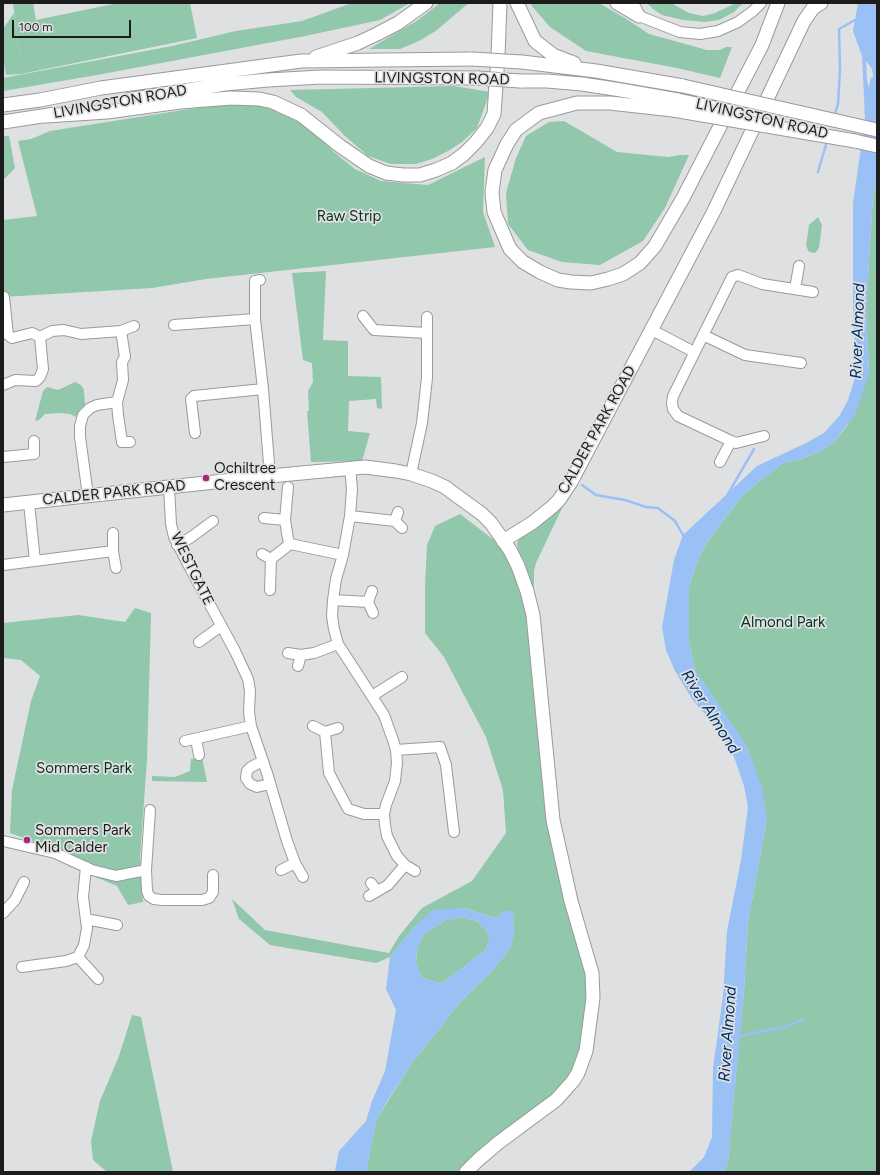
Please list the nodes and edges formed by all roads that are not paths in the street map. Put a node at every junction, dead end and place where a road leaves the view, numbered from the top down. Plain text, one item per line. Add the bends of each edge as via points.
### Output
1 (426, 3) edge
2 (500, 3) edge
3 (517, 3) edge
4 (617, 3) edge
5 (633, 3) edge
6 (761, 3) edge
7 (778, 3) edge
8 (821, 3) edge
9 (639, 16) junction
10 (301, 62) junction
11 (596, 72) junction
12 (3, 105) edge
13 (676, 105) junction
14 (46, 116) junction
15 (3, 122) edge
16 (877, 130) edge
17 (877, 146) edge
18 (799, 266) dead end
19 (260, 280) dead end
20 (795, 289) junction
21 (813, 292) dead end
22 (4, 297) dead end
23 (363, 316) dead end
24 (427, 317) dead end
25 (255, 319) junction
26 (174, 325) dead end
27 (134, 326) dead end
28 (652, 330) junction
29 (121, 331) junction
30 (427, 333) junction
31 (703, 335) junction
32 (5, 336) edge
33 (40, 337) junction
34 (694, 352) junction
35 (801, 363) dead end
36 (3, 385) edge
37 (264, 389) junction
38 (117, 402) junction
39 (195, 433) dead end
40 (764, 436) dead end
41 (34, 441) dead end
42 (731, 441) junction
43 (123, 443) dead end
44 (3, 457) edge
45 (720, 462) dead end
46 (350, 468) junction
47 (411, 474) junction
48 (270, 476) junction
49 (169, 487) junction
50 (288, 487) dead end
51 (88, 496) junction
52 (29, 502) junction
53 (3, 505) edge
54 (350, 516) junction
55 (264, 518) dead end
56 (213, 520) dead end
57 (285, 520) junction
58 (399, 520) dead end
59 (113, 533) dead end
60 (503, 540) junction
61 (177, 544) junction
62 (290, 544) junction
63 (113, 552) junction
64 (343, 555) junction
65 (35, 561) junction
66 (3, 565) edge
67 (116, 568) dead end
68 (270, 590) dead end
69 (372, 591) dead end
70 (333, 600) junction
71 (368, 602) junction
72 (373, 613) dead end
73 (221, 626) junction
74 (199, 642) dead end
75 (338, 644) junction
76 (288, 653) dead end
77 (301, 655) junction
78 (298, 666) dead end
79 (402, 676) dead end
80 (372, 696) junction
81 (251, 726) junction
82 (313, 726) dead end
83 (338, 728) dead end
84 (325, 732) junction
85 (442, 736) dead end
86 (196, 739) junction
87 (184, 741) dead end
88 (440, 747) junction
89 (396, 750) junction
90 (199, 755) dead end
91 (263, 761) junction
92 (270, 784) junction
93 (150, 810) dead end
94 (384, 814) junction
95 (456, 825) dead end
96 (3, 841) edge
97 (295, 863) junction
98 (405, 864) junction
99 (86, 867) junction
100 (146, 870) junction
101 (281, 870) dead end
102 (415, 870) dead end
103 (214, 875) dead end
104 (303, 877) dead end
105 (24, 882) dead end
106 (372, 890) dead end
107 (3, 913) edge
108 (86, 919) junction
109 (116, 925) dead end
110 (78, 957) junction
111 (22, 967) dead end
112 (98, 978) dead end
113 (466, 1172) edge

1 - 10 main road via 398,23 358,43
2 - 14 main road via 494,114 487,128 464,154 452,163 420,175 386,173 369,166 301,115 273,102 259,99 231,98 180,102 107,112
3 - 11 main road via 535,42 552,55
4 - 9 main road
5 - 9 street
6 - 9 street via 738,22 718,31 700,34 680,32
7 - 13 main road via 762,46 683,198 655,246 640,263 608,279 591,283 564,281 523,262 510,249 494,212 492,192 495,170 516,130 539,113 577,103
8 - 28 main road, CALDER PARK ROAD via 804,21 714,211
10 - 11 main road, LIVINGSTON ROAD, bridge via 472,59 522,62
10 - 12 main road, LIVINGSTON ROAD via 101,88
11 - 16 main road, LIVINGSTON ROAD, bridge via 683,86
13 - 14 main road, LIVINGSTON ROAD, bridge via 615,88 547,81 321,77 268,80 184,90
13 - 17 main road, bridge
14 - 15 main road, LIVINGSTON ROAD
18 - 20 street
19 - 25 street via 255,281
20 - 21 street
20 - 31 street via 762,284 738,275 732,277
22 - 32 street
23 - 30 street via 374,330
24 - 30 street
25 - 26 street
25 - 37 street
27 - 29 street
28 - 34 street
28 - 60 main road, CALDER PARK ROAD via 565,492 543,514
29 - 33 street via 81,334 64,330 52,331
29 - 38 street via 125,357 122,362 123,380
30 - 47 street via 427,378 422,423
31 - 34 street
31 - 35 street via 745,355
32 - 33 street via 12,338 32,334
33 - 36 street via 43,368 40,377 36,381 15,380
34 - 42 street via 673,396 672,409 678,416
37 - 39 street via 194,396 191,399
37 - 48 street
38 - 43 street
38 - 51 street via 97,405 83,415 80,438
40 - 42 street
41 - 44 street via 34,454
42 - 45 street
46 - 47 main road, CALDER PARK ROAD via 380,468
46 - 48 main road, CALDER PARK ROAD
46 - 54 street
47 - 60 main road, CALDER PARK ROAD via 445,487 462,499 491,523
48 - 49 main road, CALDER PARK ROAD
49 - 51 main road, CALDER PARK ROAD
49 - 61 street, WESTGATE via 171,524
50 - 57 street
51 - 52 main road, CALDER PARK ROAD
52 - 53 main road, CALDER PARK ROAD
52 - 65 street
54 - 58 street
54 - 64 street
55 - 57 street
56 - 61 street via 190,538
57 - 62 street
59 - 63 street
60 - 113 main road via 523,578 533,615 553,820 567,886 592,973 593,998 586,1051 573,1081 556,1100 498,1143
61 - 73 street, WESTGATE
62 - 64 street
62 - 68 street via 267,557
63 - 65 street
63 - 67 street
64 - 70 street
65 - 66 street
69 - 71 street
70 - 71 street
70 - 75 street via 333,623
71 - 72 street
73 - 74 street
73 - 81 street, WESTGATE via 248,679
75 - 77 street
75 - 80 street
76 - 77 street
77 - 78 street
79 - 80 street
80 - 89 street via 384,715
81 - 86 street
81 - 91 street, WESTGATE
82 - 84 street
83 - 84 street
84 - 94 street via 329,773 348,809 364,814
85 - 88 street
86 - 87 street
86 - 90 street
88 - 89 street
88 - 95 street via 446,765
89 - 94 street via 395,781
91 - 92 street, WESTGATE
91 - 92 street via 247,771 246,778 250,784 257,787
92 - 97 street, WESTGATE
93 - 100 street
94 - 98 street via 386,836 397,856
96 - 99 street via 55,853
97 - 101 street
97 - 104 street, WESTGATE
98 - 102 street
98 - 106 street via 388,885
99 - 100 street via 116,876
99 - 108 street via 83,897
100 - 103 street via 149,896 162,900 209,898 213,892
105 - 107 street via 15,900
108 - 109 street
108 - 110 street via 84,945
110 - 111 street via 66,961 35,962
110 - 112 street

